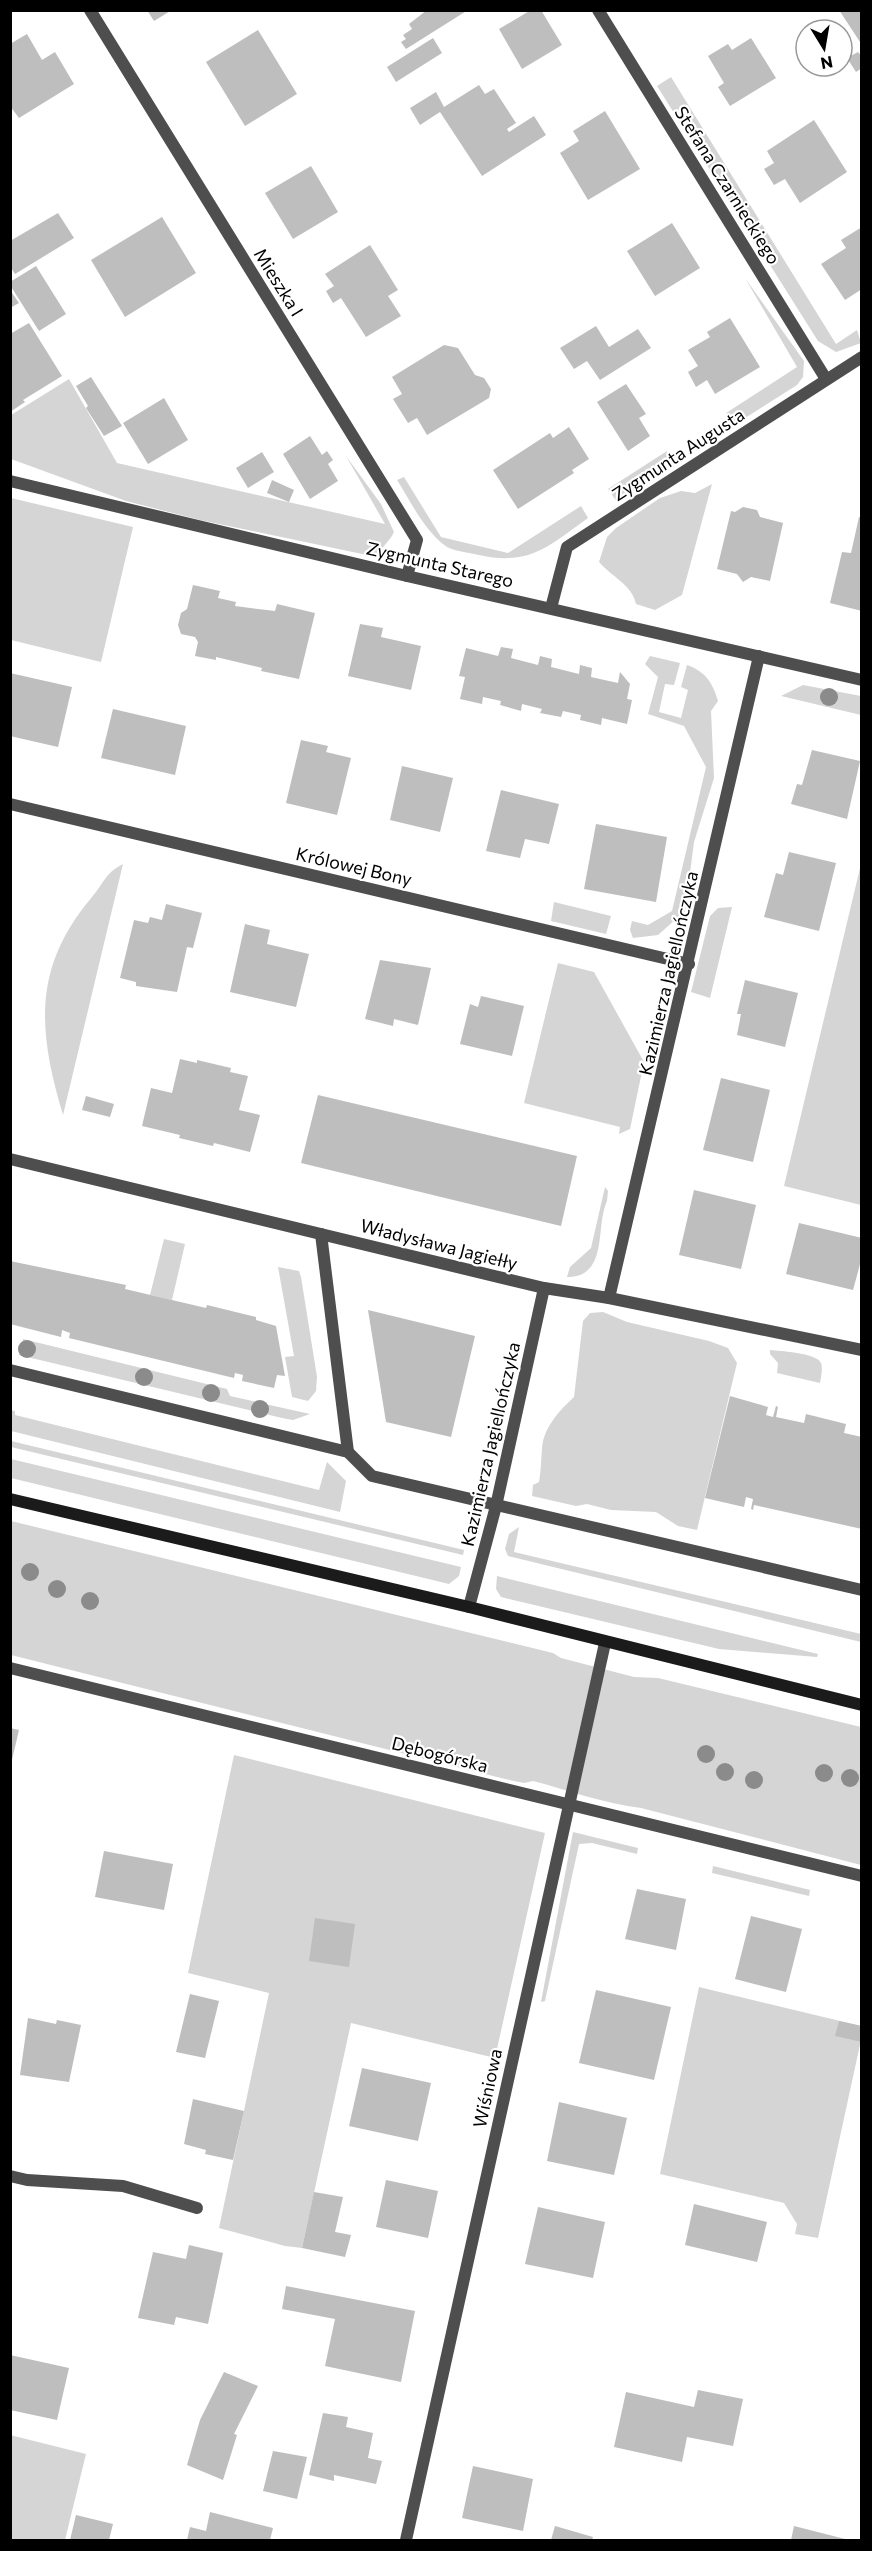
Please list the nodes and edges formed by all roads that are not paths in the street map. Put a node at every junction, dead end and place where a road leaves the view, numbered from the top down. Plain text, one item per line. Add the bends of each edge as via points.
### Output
1 (90, 10) edge
2 (598, 10) edge
3 (861, 357) edge
4 (826, 379) junction
5 (10, 482) edge
6 (408, 576) junction
7 (550, 608) junction
8 (759, 656) junction
9 (861, 680) edge
10 (10, 804) edge
11 (689, 964) junction
12 (10, 1159) edge
13 (321, 1234) junction
14 (544, 1288) junction
15 (609, 1298) junction
16 (861, 1350) edge
17 (10, 1370) edge
18 (348, 1452) junction
19 (10, 1499) edge
20 (496, 1506) junction
21 (861, 1590) edge
22 (469, 1607) junction
23 (605, 1643) junction
24 (10, 1668) edge
25 (861, 1705) edge
26 (568, 1803) junction
27 (861, 1876) edge
28 (10, 2176) edge
29 (197, 2208) dead end
30 (406, 2541) edge

1 - 6 street, Mieszka I via 417,540
2 - 4 street, Stefana Czarnieckiego
3 - 4 street, Zygmunta Augusta
4 - 7 street, Zygmunta Augusta via 567,547
5 - 6 street, Zygmunta Starego
6 - 7 street, Zygmunta Starego
7 - 8 street, Zygmunta Starego
8 - 9 street, Zygmunta Starego
8 - 11 street, Kazimierza Jagiellończyka
10 - 11 street, Królowej Bony
11 - 15 street, Kazimierza Jagiellończyka
12 - 13 street, Władysława Jagiełły
13 - 14 street, Władysława Jagiełły
13 - 18 street
14 - 15 street, Władysława Jagiełły
14 - 20 street, Kazimierza Jagiellończyka
15 - 16 street, Władysława Jagiełły
17 - 18 street
18 - 20 street via 372,1476
19 - 22 main road
20 - 21 street
20 - 22 street, Kazimierza Jagiellończyka
22 - 23 main road
23 - 25 main road
23 - 26 street, Wiśniowa
24 - 26 street, Dębogórska
26 - 27 street, Dębogórska
26 - 30 street, Wiśniowa
28 - 29 street via 123,2186

